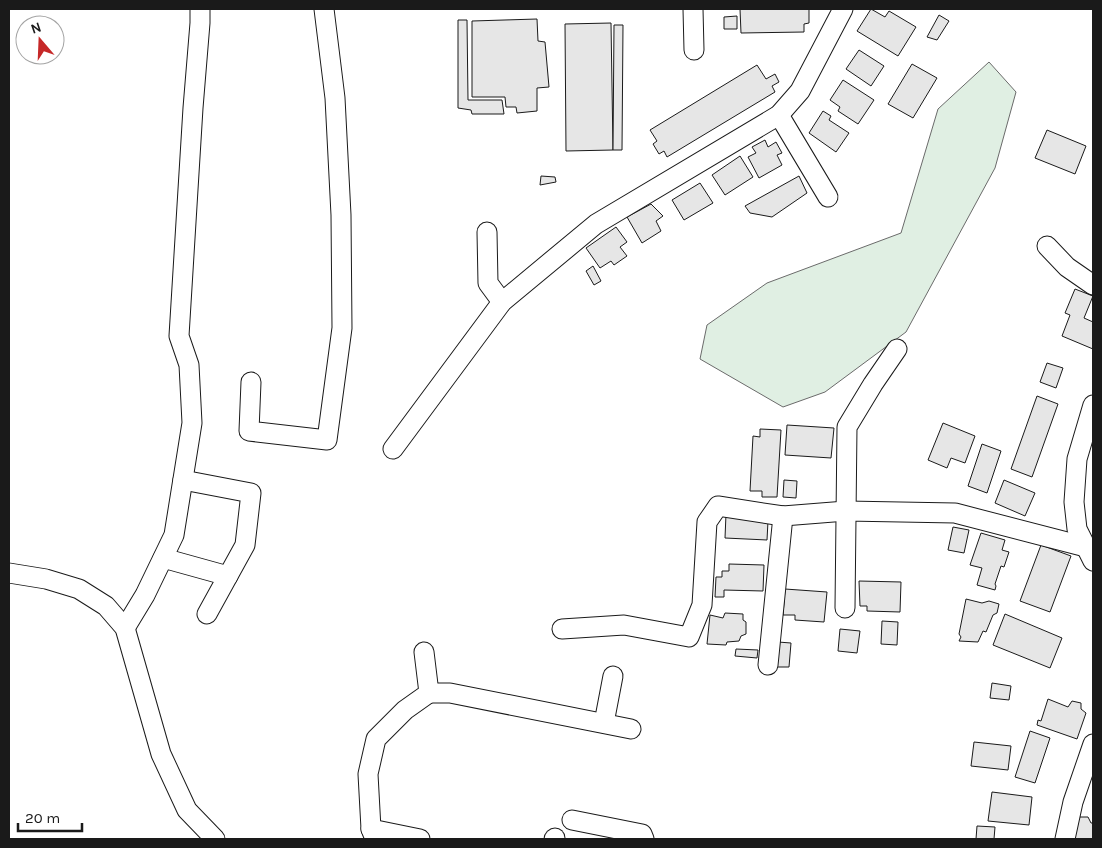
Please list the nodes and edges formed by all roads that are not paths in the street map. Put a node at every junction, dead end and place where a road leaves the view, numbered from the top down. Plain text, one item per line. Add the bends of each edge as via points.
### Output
1 (200, 9) edge
2 (324, 9) edge
3 (693, 9) edge
4 (842, 9) edge
5 (694, 50) dead end
6 (778, 115) junction
7 (828, 197) dead end
8 (487, 232) dead end
9 (1047, 246) dead end
10 (1093, 285) edge
11 (502, 302) junction
12 (897, 349) dead end
13 (251, 382) dead end
14 (1093, 405) edge
15 (393, 449) dead end
16 (184, 480) junction
17 (846, 511) junction
18 (783, 516) junction
19 (1090, 554) edge
20 (163, 558) junction
21 (9, 573) edge
22 (228, 576) junction
23 (845, 608) dead end
24 (207, 614) dead end
25 (125, 628) junction
26 (562, 630) dead end
27 (424, 652) dead end
28 (768, 665) dead end
29 (613, 676) dead end
30 (429, 693) junction
31 (604, 723) junction
32 (632, 729) dead end
33 (1093, 744) edge
34 (572, 820) dead end
35 (373, 834) edge
36 (215, 839) edge
37 (420, 839) edge
38 (644, 839) edge
39 (1065, 839) edge

1 - 16 street via 179,336 189,365 192,423
2 - 13 street via 335,98 341,216 342,328 328,440 249,431
3 - 5 street
4 - 6 street via 800,91
6 - 7 street
6 - 11 street via 596,224
8 - 11 street via 488,284
9 - 10 street via 1067,267
11 - 15 street
12 - 17 street via 847,427
14 - 19 street via 1077,459 1074,502 1077,530
16 - 20 street via 174,534
16 - 22 street via 252,493 245,545
17 - 18 street
17 - 19 street via 955,514
17 - 23 street
18 - 26 street via 718,506 707,522 702,605 689,637 624,625
18 - 28 street
20 - 22 street
20 - 25 street
21 - 25 street via 79,589 106,606
22 - 24 street
25 - 36 street via 161,754 187,810
27 - 30 street
29 - 31 street
30 - 31 street via 450,693
30 - 35 street via 405,710 376,739 368,774
31 - 32 street
33 - 39 street
34 - 38 street via 642,834
35 - 37 street

